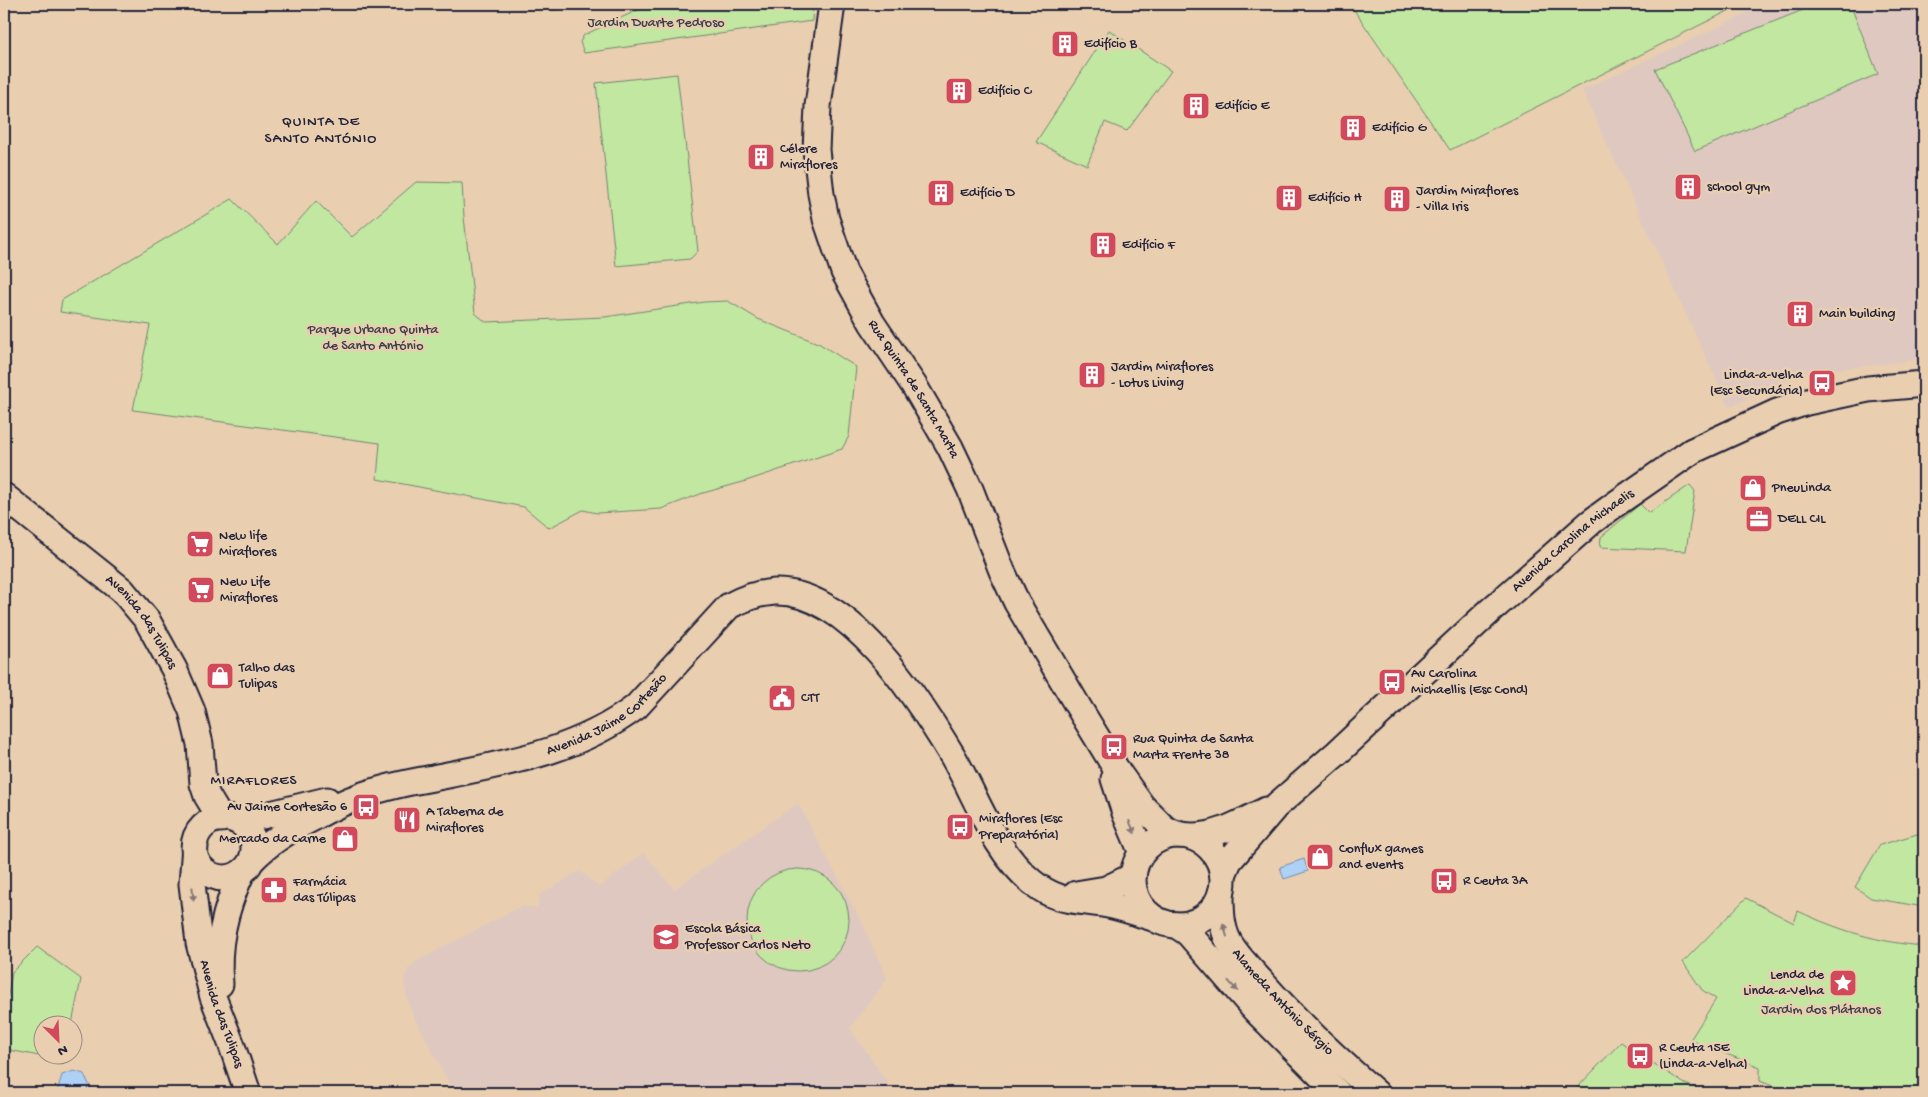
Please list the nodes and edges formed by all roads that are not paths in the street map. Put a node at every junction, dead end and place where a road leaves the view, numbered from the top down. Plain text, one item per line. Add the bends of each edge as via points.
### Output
1 (832, 4) edge
2 (1924, 384) edge
3 (4, 496) edge
4 (4, 514) edge
5 (28, 516) junction
6 (1104, 749) junction
7 (202, 761) junction
8 (376, 791) junction
9 (1281, 801) junction
10 (228, 820) junction
11 (1185, 836) junction
12 (196, 843) junction
13 (1142, 852) junction
14 (247, 866) junction
15 (1133, 876) junction
16 (1222, 884) junction
17 (1043, 890) junction
18 (1165, 921) junction
19 (232, 1043) junction
20 (248, 1093) edge
21 (1338, 1093) edge
22 (1376, 1093) edge

1 - 6 street, Rua Quinta de Santa Marta via 818,106 816,150 821,194 837,255 864,311 950,447 1016,603
2 - 9 street, Avenida Carolina Michaelis via 1868,389 1807,402 1777,412 1692,451 1591,522
3 - 5 street, Avenida das Tulipas
4 - 5 street
5 - 7 street, Avenida das Tulipas via 122,590 147,620 192,711
6 - 11 street, Rua Quinta de Santa Marta via 1142,806 1166,830
6 -> 13 street, Rua Quinta de Santa Marta
7 - 10 street, Avenida das Tulipas via 207,796
7 - 12 street, Avenida das Tulipas via 195,787
8 - 10 street, Avenida Jaime Cortesão via 340,796 262,816
8 - 14 street, Avenida Jaime Cortesão via 298,826 262,848
8 - 17 street, Avenida Jaime Cortesão via 524,759 586,737 636,707 729,606 745,597 777,592 805,598 833,619 869,654 914,718 986,837
9 - 11 street, Avenida Carolina Michaelis via 1222,831 1201,837
9 - 16 street, Avenida Carolina Michaelis via 1229,861
10 - 12 street via 206,826
10 - 14 street via 243,825 250,832 254,850
11 - 13 street via 1166,837
11 - 16 street via 1202,842 1213,851 1220,862
12 - 14 street via 196,856 206,872 224,878 234,877
12 -> 19 street, Avenida das Tulipas via 192,884 199,944 213,997
13 - 15 street
14 - 19 street via 232,895 219,952 222,998
15 - 17 street, Avenida Jaime Cortesão via 1106,889 1087,893 1067,895
15 - 18 street via 1137,900 1144,910
16 - 18 street via 1214,907 1204,917 1190,923
22 -> 16 street, Alameda António Sérgio via 1290,1012 1237,953 1225,932
17 - 18 street, Avenida Jaime Cortesão via 1063,900 1114,906
18 -> 21 street, Alameda António Sérgio via 1188,933 1254,1010
19 - 20 street, Avenida das Tulipas

